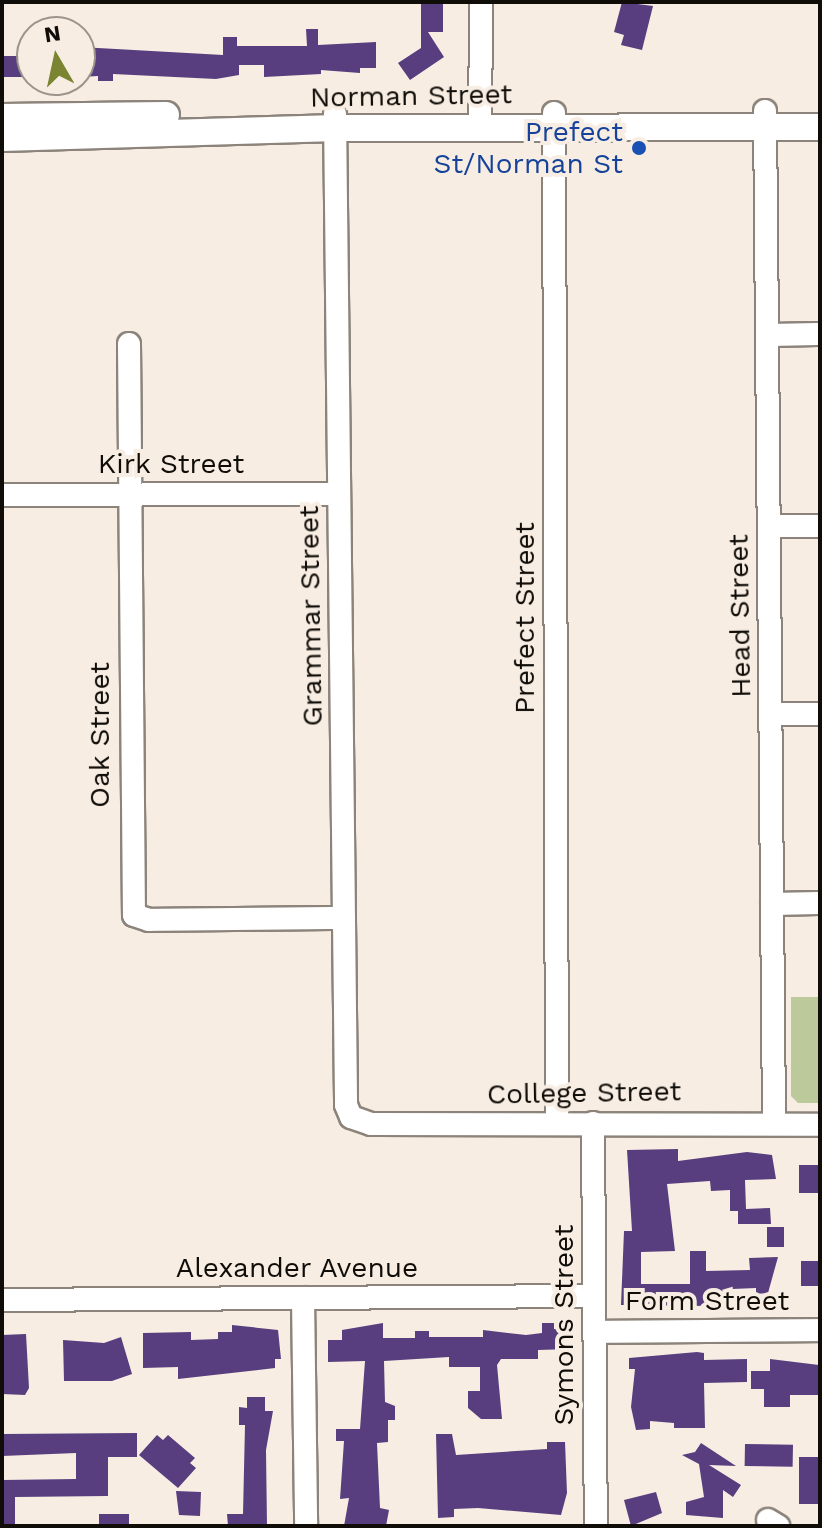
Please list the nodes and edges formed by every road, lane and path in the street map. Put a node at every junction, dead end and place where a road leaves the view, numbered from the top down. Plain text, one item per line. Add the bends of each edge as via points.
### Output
1 (481, 2) edge
2 (820, 111) edge
3 (2, 117) edge
4 (766, 118) junction
5 (480, 120) junction
6 (554, 120) junction
7 (336, 121) junction
8 (820, 127) edge
9 (2, 138) edge
10 (820, 334) edge
11 (768, 335) junction
12 (129, 344) dead end
13 (128, 493) junction
14 (339, 494) junction
15 (2, 495) edge
16 (769, 526) junction
17 (820, 526) edge
18 (771, 714) junction
19 (820, 714) edge
20 (820, 903) edge
21 (772, 904) junction
22 (344, 918) junction
23 (351, 1117) joint
24 (774, 1121) junction
25 (593, 1123) junction
26 (557, 1124) junction
27 (820, 1125) edge
28 (593, 1296) junction
29 (303, 1298) junction
30 (2, 1300) edge
31 (820, 1330) edge
32 (594, 1332) junction
33 (306, 1526) edge
34 (596, 1526) edge

1 - 5 street
2 - 4 main road, Norman Street
3 - 7 main road, Norman Street
4 - 6 main road, Norman Street
4 - 8 main road, Norman Street
4 - 11 street, Head Street
5 - 6 main road, Norman Street
5 - 7 main road, Norman Street
6 - 26 street, Prefect Street
7 - 9 main road, Norman Street
7 - 14 street, Grammar Street
10 - 11 street
11 - 16 street, Head Street
12 - 13 street, Oak Street
13 - 14 street, Kirk Street
13 - 15 street, Kirk Street
13 - 22 street, Oak Street via 130,919
14 - 22 street, Grammar Street
16 - 17 street
16 - 18 street, Head Street
18 - 19 street
18 - 21 street, Head Street
20 - 21 street
21 - 24 street, Head Street
22 - 23 street, Grammar Street via 346,1105
23 - 26 street, College Street via 371,1124
24 - 25 street, College Street
24 - 27 street, College Street
25 - 26 street, College Street
25 - 28 street, Symons Street
28 - 29 street, Alexander Avenue
28 - 32 street, Symons Street
29 - 30 street, Alexander Avenue
29 - 33 street
31 - 32 street, Form Street
32 - 34 street, Symons Street

